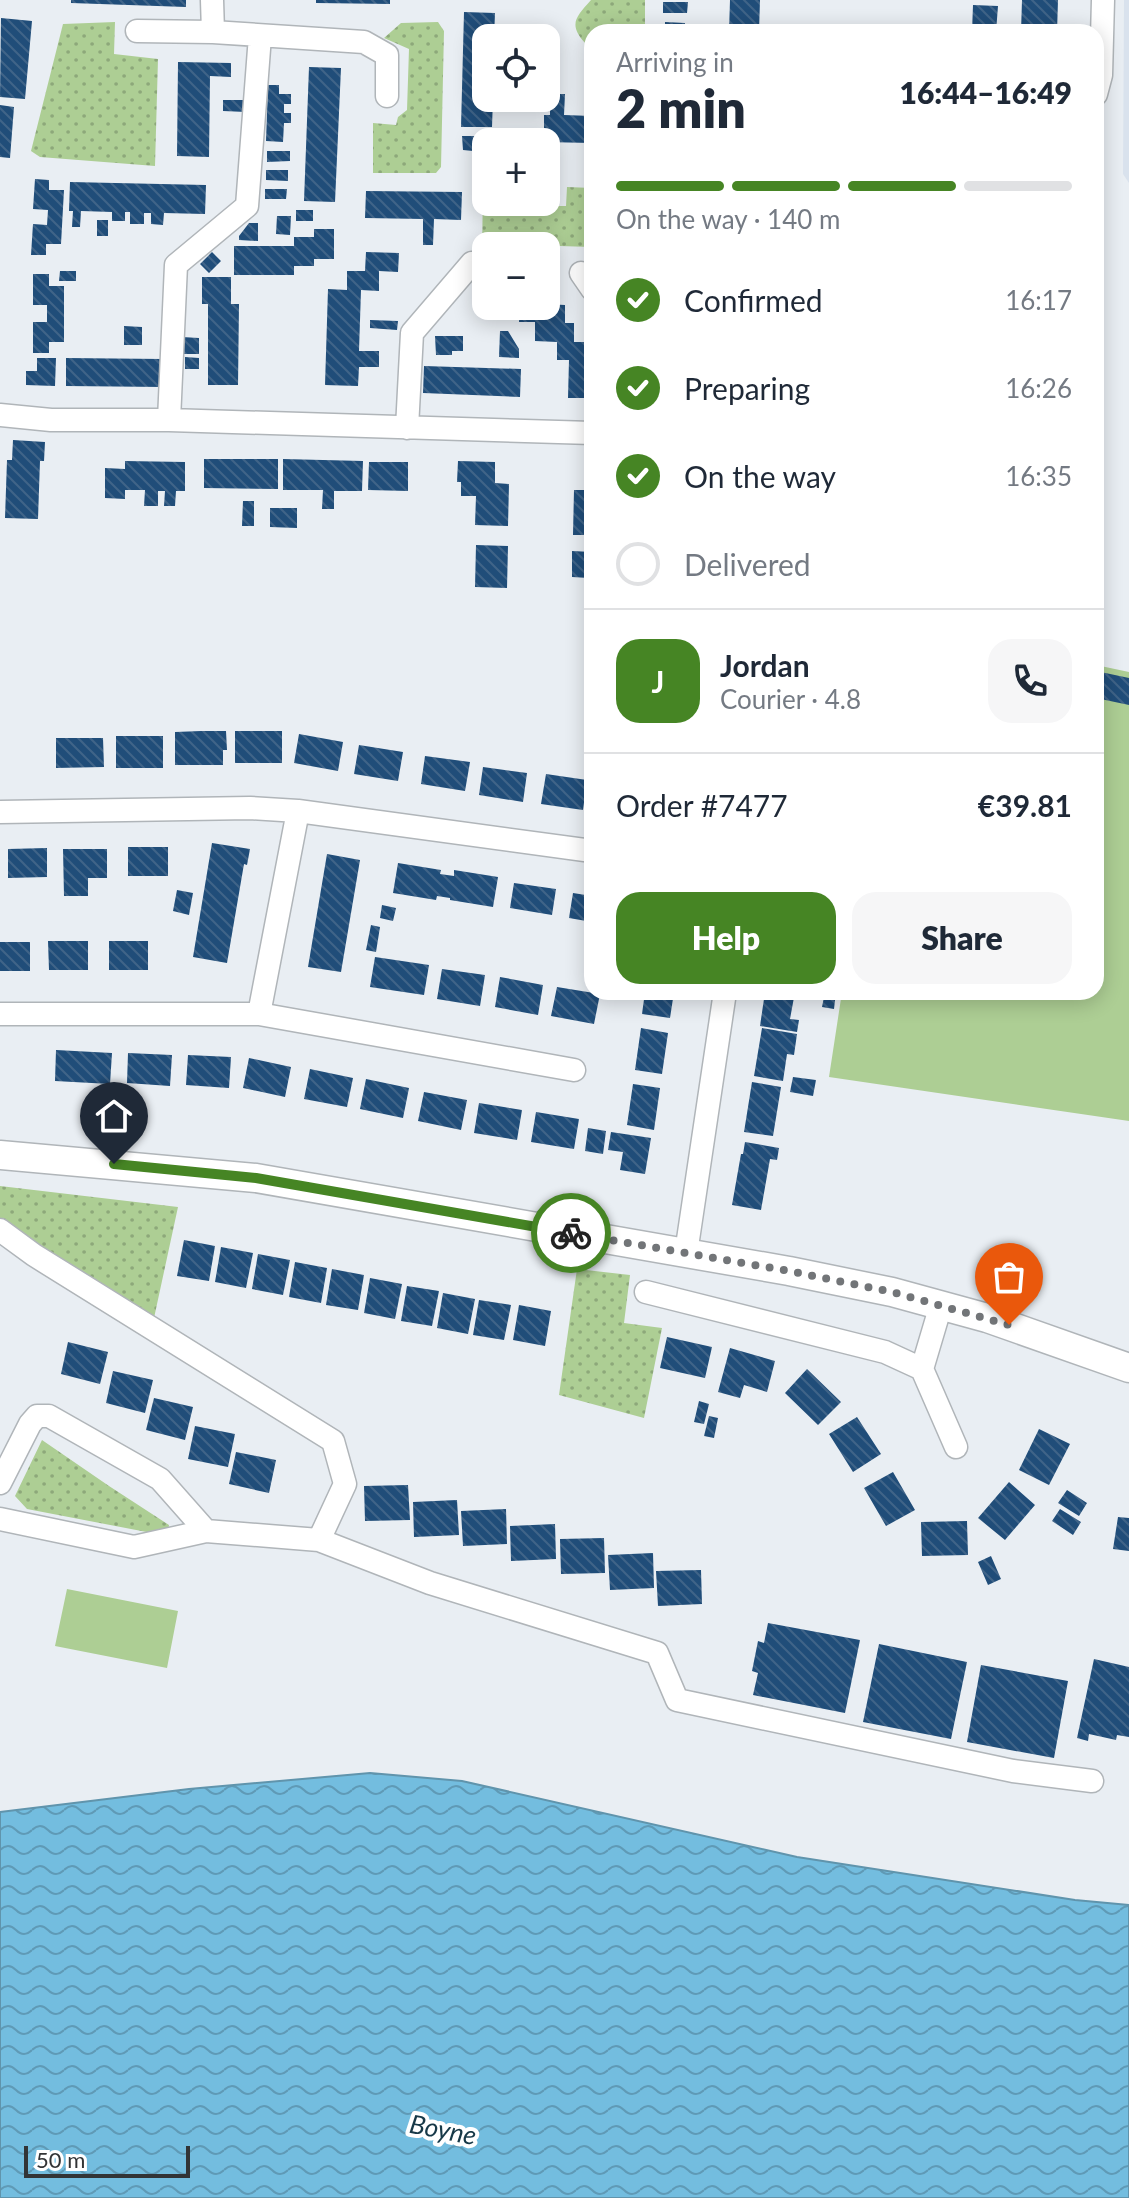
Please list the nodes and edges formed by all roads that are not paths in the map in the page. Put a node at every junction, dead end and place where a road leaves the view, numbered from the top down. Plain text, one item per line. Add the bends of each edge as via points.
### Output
1 (212, 0) edge
2 (1103, 0) edge
3 (1102, 24) edge
4 (137, 31) dead end
5 (213, 32) junction
6 (260, 36) junction
7 (387, 96) dead end
8 (472, 263) dead end
9 (0, 415) edge
10 (169, 420) junction
11 (407, 428) junction
12 (584, 433) edge
13 (298, 811) junction
14 (0, 812) edge
15 (584, 850) edge
16 (724, 1000) edge
17 (0, 1014) edge
18 (259, 1014) junction
19 (574, 1070) dead end
20 (0, 1155) edge
21 (0, 1230) edge
22 (686, 1253) junction
23 (646, 1292) dead end
24 (941, 1305) junction
25 (1129, 1368) edge
26 (922, 1369) junction
27 (956, 1447) dead end
28 (0, 1483) edge
29 (0, 1519) edge
30 (206, 1531) junction
31 (319, 1540) junction
32 (1092, 1781) dead end

1 - 5 street
2 - 3 street
4 - 5 street
5 - 6 street
6 - 7 street via 364,42 387,55
6 - 10 street via 247,206 176,265
8 - 11 street via 412,333
9 - 10 street
10 - 11 street
11 - 12 street
13 - 14 street
13 - 15 street
13 - 18 street
16 - 22 street
17 - 18 street
18 - 19 street
20 - 22 street via 256,1178
21 - 31 street via 333,1441 345,1484
22 - 24 street
23 - 26 street via 885,1352
24 - 25 street
24 - 26 street
26 - 27 street
28 - 30 street via 30,1424 37,1416 49,1416 160,1479
29 - 30 street via 134,1547
30 - 31 street
31 - 32 street via 430,1583 657,1653 677,1700 1013,1771

